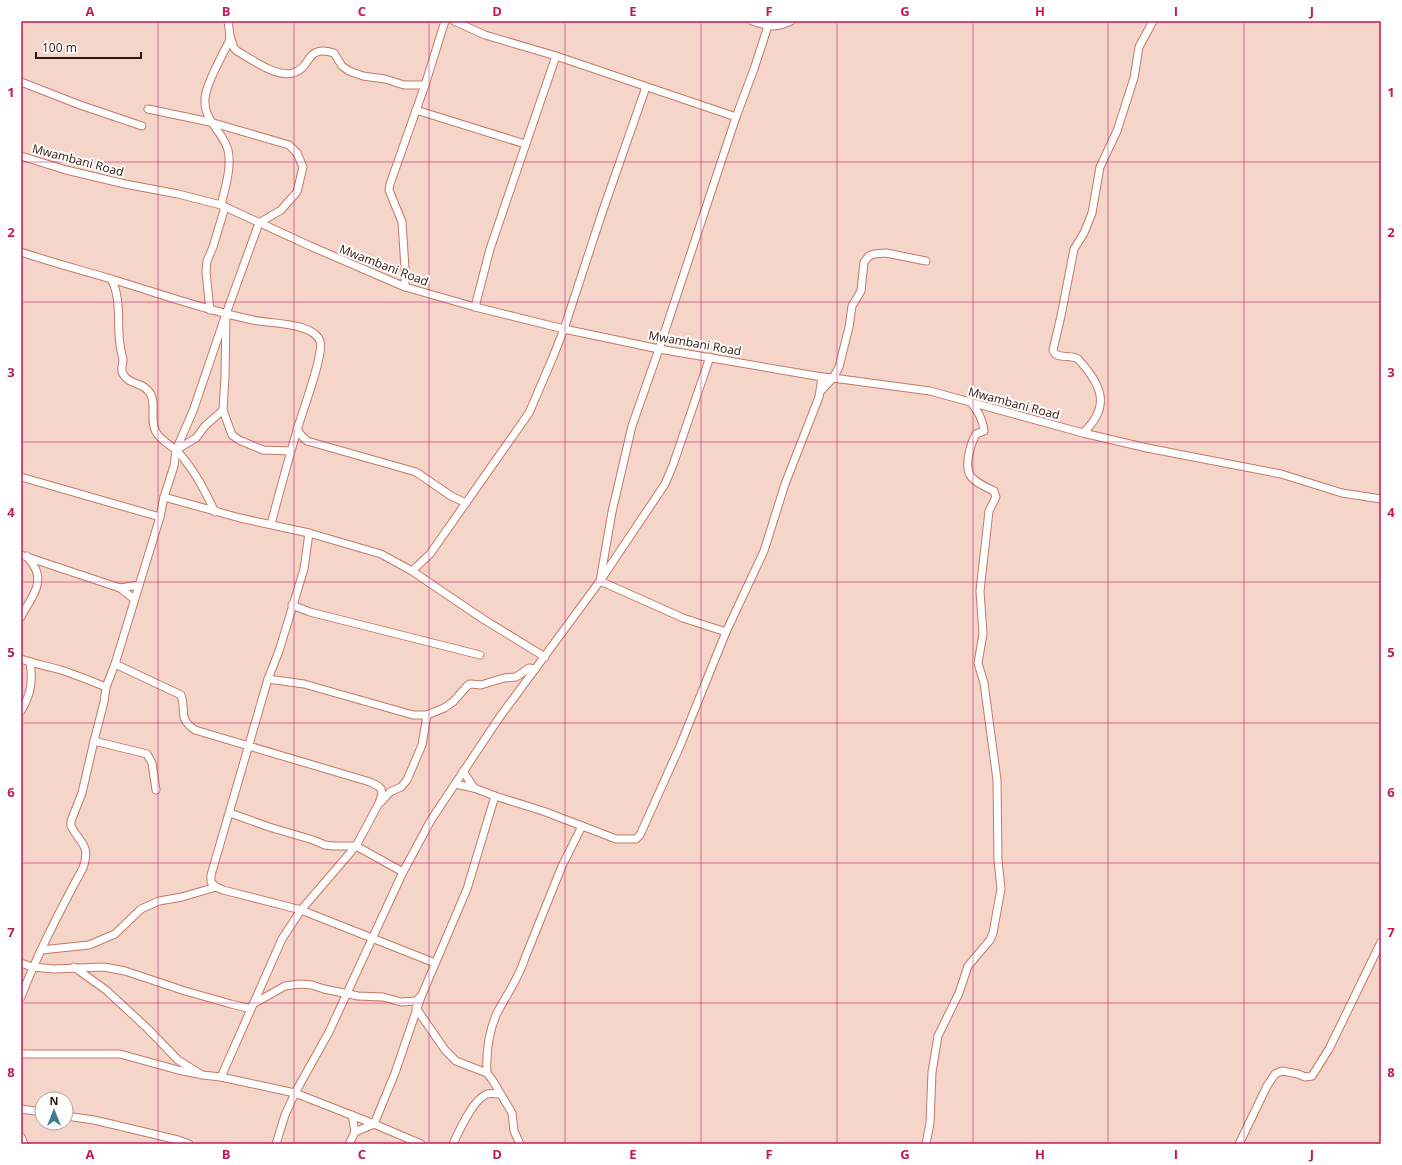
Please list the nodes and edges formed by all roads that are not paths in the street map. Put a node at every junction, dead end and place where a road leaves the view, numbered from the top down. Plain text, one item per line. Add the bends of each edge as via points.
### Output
1 (228, 21) edge
2 (445, 21) edge
3 (454, 21) edge
4 (752, 21) edge
5 (791, 21) edge
6 (1153, 21) edge
7 (768, 26) junction
8 (230, 36) junction
9 (556, 56) junction
10 (21, 82) edge
11 (425, 85) junction
12 (646, 87) junction
13 (148, 108) dead end
14 (416, 110) junction
15 (736, 117) junction
16 (210, 122) junction
17 (142, 126) dead end
18 (525, 144) junction
19 (21, 156) edge
20 (223, 206) junction
21 (259, 223) junction
22 (22, 253) edge
23 (926, 261) dead end
24 (111, 279) junction
25 (404, 287) junction
26 (475, 307) junction
27 (210, 310) junction
28 (226, 314) junction
29 (564, 329) junction
30 (659, 349) junction
31 (710, 358) junction
32 (822, 377) junction
33 (834, 378) junction
34 (821, 391) junction
35 (971, 402) junction
36 (222, 410) junction
37 (297, 428) junction
38 (1083, 433) junction
39 (176, 450) junction
40 (291, 451) junction
41 (21, 477) edge
42 (164, 497) junction
43 (1381, 499) edge
44 (466, 503) junction
45 (215, 512) junction
46 (160, 517) junction
47 (271, 524) junction
48 (309, 533) junction
49 (24, 556) edge
50 (412, 571) junction
51 (600, 581) junction
52 (139, 585) junction
53 (120, 588) junction
54 (134, 599) junction
55 (292, 605) junction
56 (21, 617) edge
57 (726, 632) junction
58 (480, 655) dead end
59 (544, 657) junction
60 (21, 658) edge
61 (30, 662) junction
62 (114, 664) junction
63 (534, 669) junction
64 (268, 679) junction
65 (106, 687) junction
66 (21, 711) edge
67 (428, 715) junction
68 (94, 741) junction
69 (248, 746) junction
70 (462, 771) junction
71 (455, 784) junction
72 (474, 788) junction
73 (156, 790) dead end
74 (496, 796) junction
75 (380, 803) junction
76 (230, 813) junction
77 (582, 826) junction
78 (356, 846) junction
79 (403, 872) junction
80 (216, 887) junction
81 (301, 910) junction
82 (373, 937) junction
83 (1381, 942) edge
84 (40, 950) junction
85 (21, 962) edge
86 (435, 963) junction
87 (32, 967) junction
88 (74, 967) junction
89 (347, 993) junction
90 (21, 997) edge
91 (420, 997) junction
92 (252, 1007) junction
93 (416, 1008) junction
94 (21, 1054) edge
95 (487, 1073) junction
96 (202, 1075) junction
97 (221, 1077) junction
98 (295, 1093) junction
99 (500, 1094) junction
100 (21, 1109) edge
101 (34, 1111) edge
102 (352, 1115) junction
103 (74, 1117) edge
104 (374, 1124) junction
105 (356, 1132) junction
106 (21, 1136) edge
107 (24, 1144) edge
108 (189, 1144) edge
109 (276, 1144) edge
110 (349, 1144) edge
111 (421, 1144) edge
112 (453, 1144) edge
113 (520, 1144) edge
114 (926, 1144) edge
115 (1239, 1144) edge

1 - 8 street
2 - 11 street
3 - 9 street via 485,35
4 - 7 street
5 - 7 street via 782,26
6 - 38 street via 1139,47 1134,78 1117,131 1100,167 1092,213 1074,249 1053,350 1058,356 1078,359 1097,383 1100,409
7 - 15 street
8 - 11 street via 237,51 272,71 293,74 318,51 326,50 334,53 342,66 363,76 404,85
8 - 16 street via 206,94 205,107
9 - 12 street
9 - 18 street
10 - 17 street
11 - 14 street
12 - 15 street
12 - 29 street
13 - 16 street
14 - 18 street
14 - 25 street via 389,190 402,222
15 - 30 street
16 - 20 street via 228,150
16 - 21 street via 289,145 298,153 303,167 297,192 281,210
18 - 26 street via 490,249
19 - 20 street, Mwambani Road via 73,172
20 - 21 street, Mwambani Road
20 - 27 street via 207,261
21 - 25 street, Mwambani Road
21 - 28 street
22 - 24 street
23 - 33 street via 886,253 869,256 864,262 861,291 852,306 839,367
24 - 27 street
24 - 39 street via 118,301 122,374 145,387 151,396 152,424 163,441
25 - 26 street, Mwambani Road
26 - 29 street, Mwambani Road
27 - 28 street
28 - 36 street
28 - 37 street via 300,328 314,334 320,341 321,349 315,375
28 - 39 street via 193,411
29 - 30 street, Mwambani Road
29 - 44 street via 529,413
30 - 31 street, Mwambani Road
30 - 51 street via 632,426 612,512
31 - 32 street, Mwambani Road
31 - 51 street via 665,484
32 - 33 street, Mwambani Road
32 - 34 street
33 - 34 street
33 - 35 street, Mwambani Road via 930,391
34 - 57 street via 785,484 764,551
35 - 38 street, Mwambani Road
35 - 114 street via 983,422 984,431 976,434 971,443 969,472 986,488 994,491 996,497 989,511 980,591 983,634 978,663 984,683 997,780 1001,889 990,940 968,966 959,993 938,1036
36 - 39 street via 196,438
36 - 40 street via 232,435 238,440 263,450
37 - 40 street
37 - 44 street via 307,441 416,472
38 - 43 street, Mwambani Road via 1281,474 1342,493
39 - 42 street via 174,466
39 - 45 street via 192,467
40 - 47 street
41 - 46 street
42 - 45 street
42 - 46 street
44 - 50 street via 430,554
45 - 47 street
46 - 52 street
47 - 48 street
48 - 50 street via 381,554
48 - 55 street via 304,569
49 - 53 street
49 - 56 street via 36,570 38,582 35,593
50 - 59 street
51 - 57 street via 683,618
51 - 59 street
52 - 53 street
52 - 54 street
53 - 54 street
54 - 62 street
55 - 58 street via 310,612
55 - 64 street
57 - 77 street via 680,746 640,835 636,839 616,839
59 - 63 street
60 - 61 street
61 - 65 street via 67,672
61 - 66 street via 31,687
62 - 65 street
62 - 69 street via 181,695 184,720 195,730
63 - 67 street via 529,668 516,676 481,685 470,684 454,702
63 - 70 street
64 - 67 street via 304,684 412,715
64 - 69 street
65 - 68 street
67 - 75 street via 422,745 407,780
68 - 73 street via 148,754
68 - 84 street via 82,793 71,821 71,826 86,848 86,858
69 - 75 street via 378,786 382,794
69 - 76 street
70 - 71 street
70 - 72 street
71 - 72 street
71 - 79 street via 431,820
72 - 74 street
74 - 77 street
74 - 86 street via 467,889
75 - 78 street
76 - 78 street via 325,844
76 - 80 street via 211,875 211,882
77 - 95 street via 562,866 522,971 497,1013 487,1060
78 - 79 street
78 - 81 street
79 - 82 street
80 - 81 street
80 - 84 street via 159,901 141,909 114,934 89,945
81 - 82 street
81 - 92 street via 282,939
82 - 86 street
82 - 89 street
83 - 115 street via 1329,1049 1312,1076 1305,1078 1282,1071 1275,1074
84 - 87 street
85 - 87 street
86 - 91 street
87 - 88 street
87 - 90 street
88 - 92 street via 104,967 124,971 231,1004
88 - 96 street via 106,990 178,1060
89 - 91 street via 401,1002 416,1001
89 - 92 street via 312,985 285,986
89 - 98 street via 329,1032
91 - 93 street
92 - 97 street
93 - 95 street via 444,1050 456,1061
93 - 104 street via 396,1072
94 - 96 street via 120,1054
95 - 99 street
96 - 97 street
97 - 98 street
98 - 102 street
98 - 109 street
99 - 112 street via 488,1094 477,1102
99 - 113 street via 512,1113 514,1131
100 - 101 street
102 - 104 street
102 - 105 street
103 - 108 street
104 - 105 street
104 - 111 street
105 - 110 street
106 - 107 street

